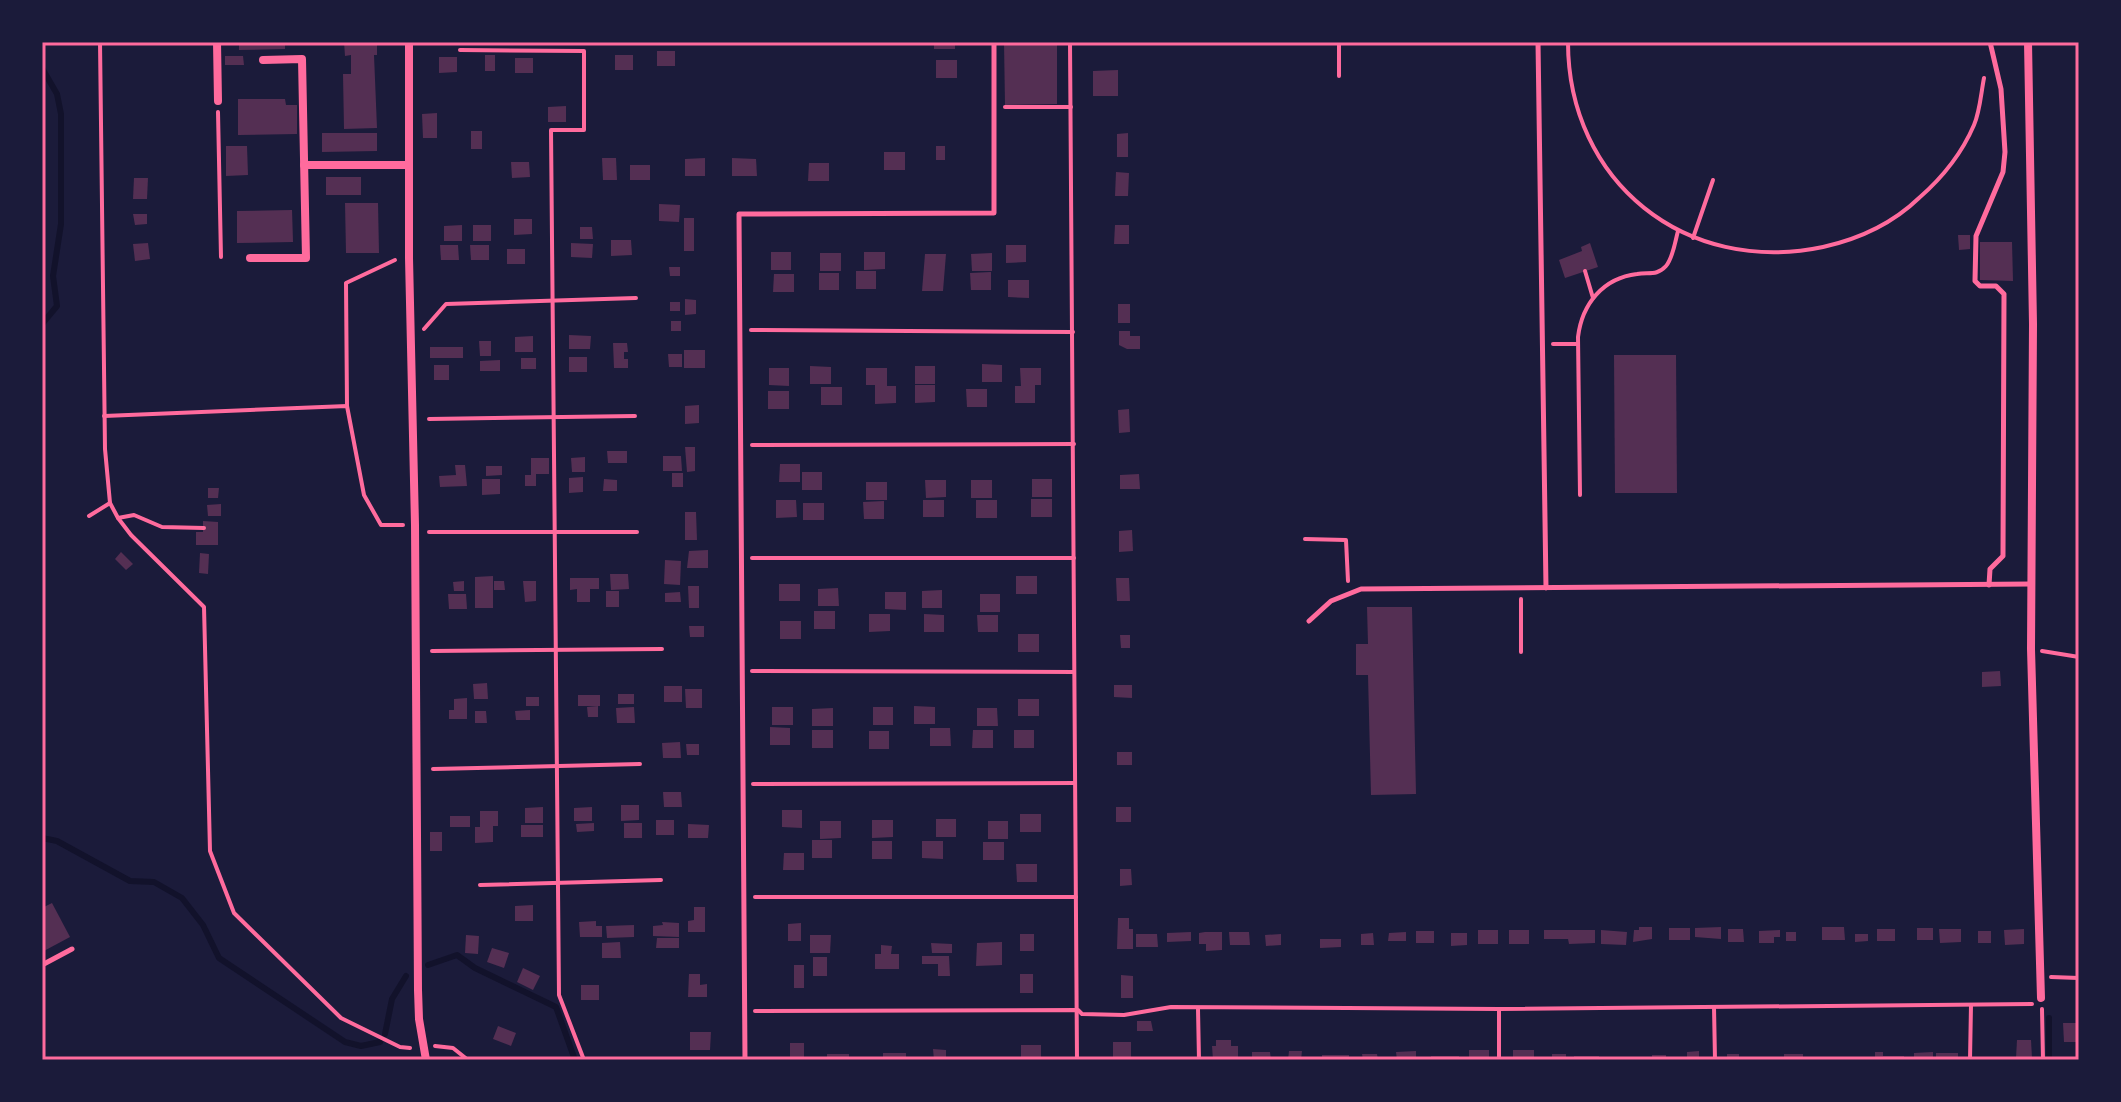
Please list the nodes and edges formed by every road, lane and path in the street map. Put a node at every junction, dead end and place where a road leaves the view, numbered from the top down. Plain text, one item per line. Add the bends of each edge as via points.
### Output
1 (100, 42) edge
2 (217, 42) edge
3 (409, 42) edge
4 (994, 42) edge
5 (1070, 42) edge
6 (1339, 42) edge
7 (1538, 42) edge
8 (1568, 42) edge
9 (1990, 42) edge
10 (2028, 42) edge
11 (460, 50) dead end
12 (263, 60) dead end
13 (1986, 68) dead end
14 (1339, 76) dead end
15 (218, 101) joint
16 (994, 107) junction
17 (1071, 107) junction
18 (304, 165) junction
19 (409, 165) junction
20 (1713, 180) dead end
21 (1679, 230) junction
22 (1693, 238) junction
23 (221, 257) dead end
24 (250, 258) dead end
25 (409, 258) junction
26 (1585, 271) dead end
27 (636, 298) dead end
28 (1593, 298) junction
29 (553, 300) junction
30 (741, 330) junction
31 (1073, 332) junction
32 (412, 343) junction
33 (1542, 344) junction
34 (1578, 344) junction
35 (347, 406) junction
36 (104, 416) junction
37 (635, 416) dead end
38 (553, 417) junction
39 (429, 419) dead end
40 (1074, 444) junction
41 (740, 445) junction
42 (1580, 495) dead end
43 (110, 503) junction
44 (89, 516) dead end
45 (118, 518) junction
46 (415, 525) junction
47 (204, 528) dead end
48 (429, 532) dead end
49 (637, 532) dead end
50 (556, 534) junction
51 (1305, 539) dead end
52 (741, 558) junction
53 (1074, 558) junction
54 (2031, 584) junction
55 (1989, 585) junction
56 (1521, 588) junction
57 (1546, 588) junction
58 (1361, 589) junction
59 (1309, 621) dead end
60 (662, 649) dead end
61 (2031, 649) junction
62 (556, 650) junction
63 (432, 651) dead end
64 (1521, 652) dead end
65 (2079, 657) edge
66 (741, 671) junction
67 (1074, 672) junction
68 (640, 764) dead end
69 (556, 766) junction
70 (433, 769) dead end
71 (1075, 783) junction
72 (741, 784) junction
73 (661, 880) dead end
74 (557, 882) junction
75 (480, 885) dead end
76 (742, 897) junction
77 (1076, 897) junction
78 (72, 949) dead end
79 (42, 965) edge
80 (2041, 975) junction
81 (2079, 978) edge
82 (2042, 1001) junction
83 (1971, 1005) junction
84 (1714, 1007) junction
85 (1198, 1009) junction
86 (1499, 1009) junction
87 (1078, 1010) junction
88 (744, 1011) junction
89 (422, 1047) junction
90 (426, 1060) edge
91 (468, 1060) edge
92 (584, 1060) edge
93 (745, 1060) edge
94 (1077, 1060) edge
95 (1199, 1060) edge
96 (1499, 1060) edge
97 (1715, 1060) edge
98 (1970, 1060) edge
99 (2043, 1060) edge

1 - 36 path
2 - 15 street
3 - 19 street
4 - 16 lane
5 - 17 path
6 - 14 path
7 - 33 lane
8 - 21 path via 1568,74 1590,141 1633,200
9 - 55 lane via 2001,89 2005,152 2003,172 1976,236 1975,281 1996,286 2004,294 2003,556 1990,569
10 - 54 street
11 - 29 path via 584,51 584,130 551,130
12 - 18 street via 302,59
13 - 22 path via 1975,124 1955,159 1908,209 1877,229 1806,251 1767,254
15 - 23 path
16 - 17 path
16 - 30 lane via 994,213 739,214
17 - 31 path
18 - 19 street
18 - 24 street via 306,258
19 - 25 street
20 - 22 path
21 - 22 path
21 - 28 path via 1667,265 1656,274 1620,278
25 - 32 street
25 - 35 path via 346,283
26 - 28 path
27 - 29 path
28 - 34 path via 1583,313
29 - 32 path via 446,304
29 - 38 path
30 - 31 path
30 - 41 lane
31 - 40 path
32 - 46 street
33 - 34 path
33 - 57 lane
34 - 42 path
35 - 36 path
35 - 46 path via 364,495 381,525
36 - 43 path
37 - 38 path
38 - 39 path
38 - 50 path
40 - 41 path
40 - 53 path
41 - 52 lane
43 - 44 path
43 - 45 path
45 - 47 path via 134,515 162,527
45 - 89 path via 204,607 210,851 234,913 341,1018 400,1047
46 - 89 street
48 - 50 path
49 - 50 path
50 - 62 path
51 - 58 path via 1346,540 1347,580
52 - 53 path
52 - 66 lane
53 - 67 path
54 - 55 lane
54 - 61 street
55 - 57 lane
56 - 57 lane
56 - 58 lane
56 - 64 path
58 - 59 lane via 1331,601
60 - 62 path
61 - 65 path
61 - 80 street via 2034,895
62 - 63 path
62 - 69 path
66 - 67 path
66 - 72 lane
67 - 71 path
68 - 69 path
69 - 70 path
69 - 74 path
71 - 72 path
71 - 77 path
72 - 76 lane
73 - 74 path
74 - 75 path
74 - 92 path via 559,995
76 - 77 path
76 - 88 lane
77 - 87 path
78 - 79 lane
80 - 81 path
80 - 82 street
82 - 83 path
82 - 99 path
83 - 84 path
83 - 98 path
84 - 86 path
84 - 97 path
85 - 86 path
85 - 87 path via 1159,1008 1124,1015
85 - 95 path
86 - 96 path
87 - 88 path
87 - 94 path
88 - 93 lane
89 - 90 street
89 - 91 path via 453,1048

